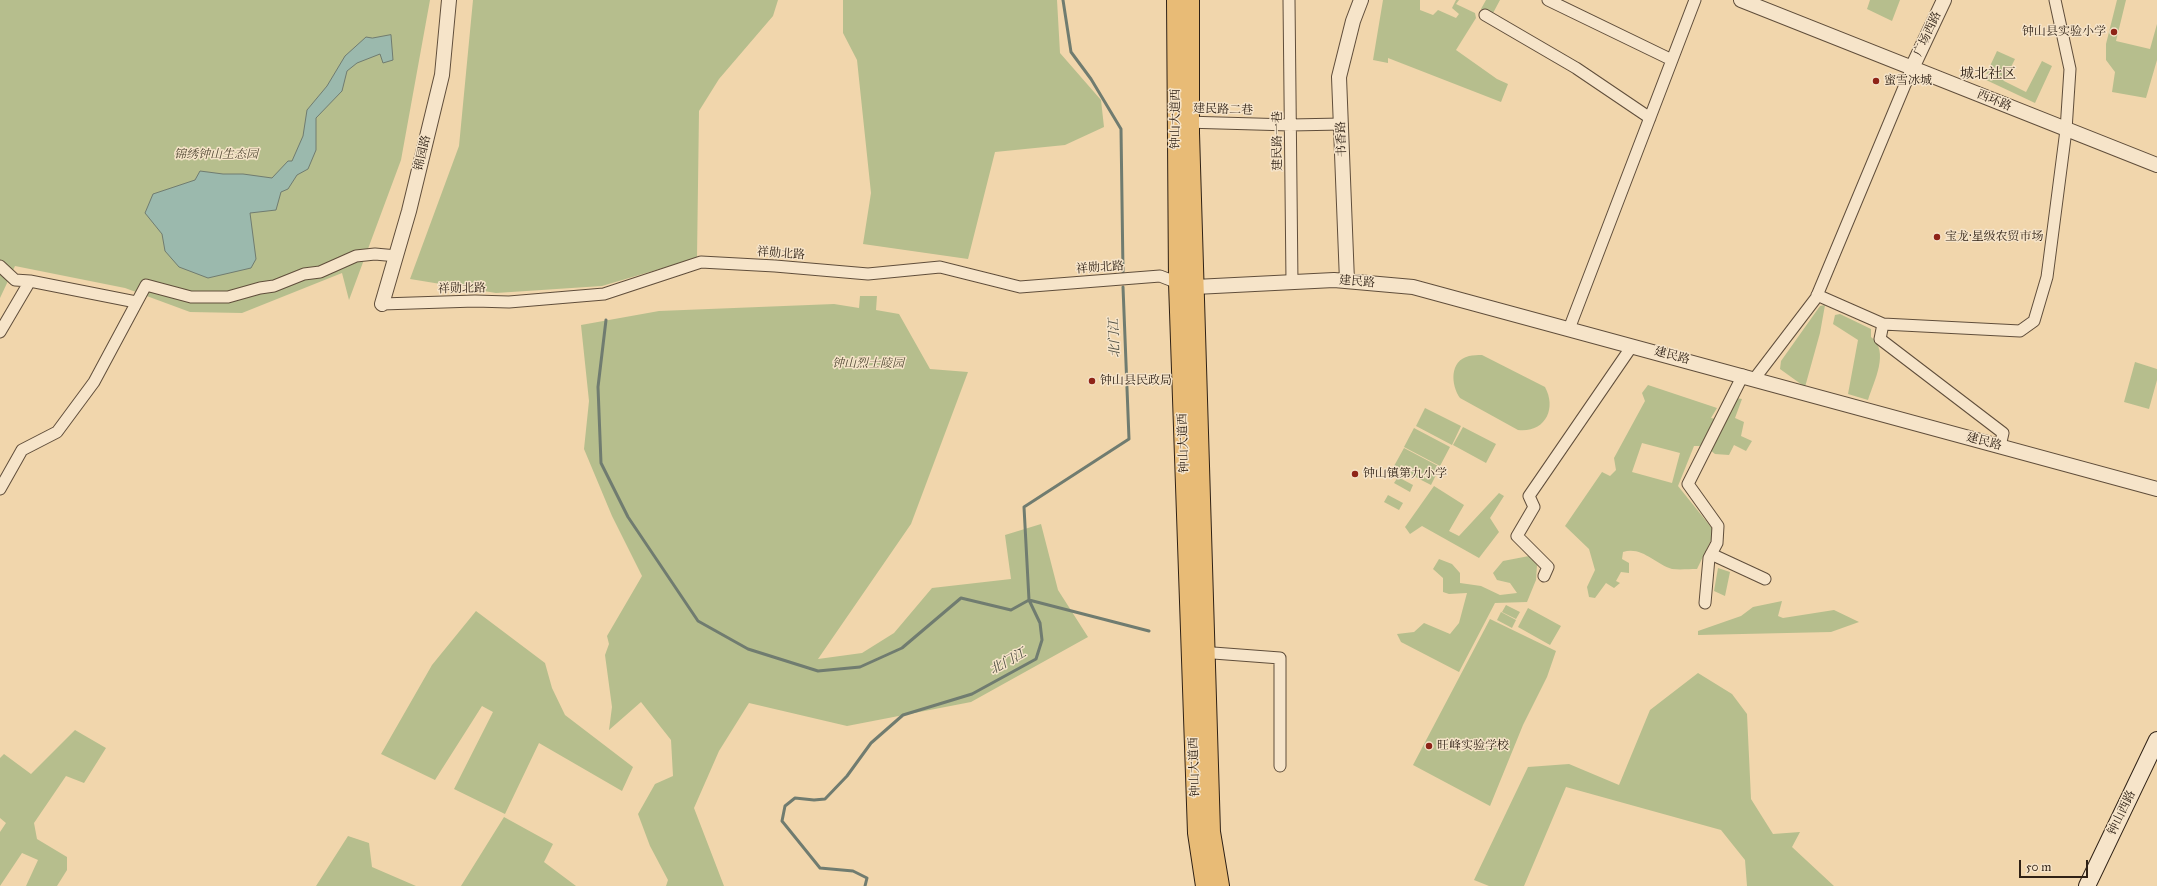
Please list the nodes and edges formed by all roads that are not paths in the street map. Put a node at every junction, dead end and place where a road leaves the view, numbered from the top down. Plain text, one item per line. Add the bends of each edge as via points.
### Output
1 (449, 0) edge
2 (1176, 0) edge
3 (1190, 0) edge
4 (1289, 0) edge
5 (1361, 0) edge
6 (1548, 0) edge
7 (1695, 0) edge
8 (1741, 0) edge
9 (1944, 0) edge
10 (2055, 0) edge
11 (1484, 15) dead end
12 (1672, 60) junction
13 (1912, 68) junction
14 (1650, 118) junction
15 (1183, 121) junction
16 (1342, 124) junction
17 (1290, 125) junction
18 (2066, 130) junction
19 (2157, 165) edge
20 (396, 256) junction
21 (0, 266) edge
22 (30, 281) junction
23 (1347, 281) junction
24 (1292, 282) junction
25 (1187, 285) junction
26 (1817, 294) junction
27 (136, 302) junction
28 (382, 304) joint
29 (1883, 324) junction
30 (1569, 329) junction
31 (0, 332) edge
32 (1632, 346) junction
33 (1749, 377) junction
34 (2000, 446) junction
35 (0, 488) edge
36 (2157, 489) edge
37 (1711, 554) junction
38 (1544, 576) dead end
39 (1765, 580) dead end
40 (1705, 603) dead end
41 (1199, 652) junction
42 (2157, 740) edge
43 (1280, 766) dead end
44 (2157, 766) edge
45 (1205, 886) edge
46 (1220, 886) edge
47 (2087, 886) edge
48 (2100, 886) edge

1 - 20 street, 锦园路 via 442,75 410,211
2 - 15 highway, 钟山大道西
3 - 15 highway, 钟山大道西
4 - 17 street, 建民路一巷
5 - 16 street, 书香路 via 1339,77
6 - 12 street
7 - 12 street
8 - 13 street, 西环路
9 - 13 street, 广场西路
10 - 18 street via 2070,68
11 - 14 street via 1576,68
12 - 14 street
13 - 18 street, 西环路
13 - 26 street
14 - 30 street
15 - 17 street, 建民路二巷
15 - 25 highway, 钟山大道西
16 - 17 street, 建民路二巷
16 - 23 street, 书香路
17 - 24 street, 建民路一巷
18 - 19 street, 西环路
18 - 29 street via 2046,277 2034,321 2020,331
20 - 27 street via 356,256 320,272 304,274 274,286 228,297 191,297 146,285
20 - 28 street, 锦园路
21 - 22 street via 15,280
22 - 27 street
22 - 31 street
23 - 24 street, 建民路
23 - 30 street, 建民路 via 1413,287
24 - 25 street, 建民路
25 - 28 street, 祥勋北路 via 1160,276 1020,287 940,267 868,274 701,262 604,294 509,302
25 - 41 highway, 钟山大道西
26 - 29 street
26 - 33 street
27 - 35 street via 94,382 57,432 22,450
29 - 34 street via 1880,339 2003,433
30 - 32 street, 建民路
32 - 33 street, 建民路
32 - 38 street via 1529,496 1534,507 1517,536 1548,567
33 - 34 street, 建民路
33 - 37 street via 1688,484 1718,526 1717,543
34 - 36 street, 建民路
37 - 39 street
37 - 40 street
41 - 43 street via 1280,658
41 - 45 highway, 钟山大道西 via 1197,833
41 - 46 highway, 钟山大道西 via 1211,832
42 - 47 main road, 钟山西路
44 - 48 main road, 钟山西路

